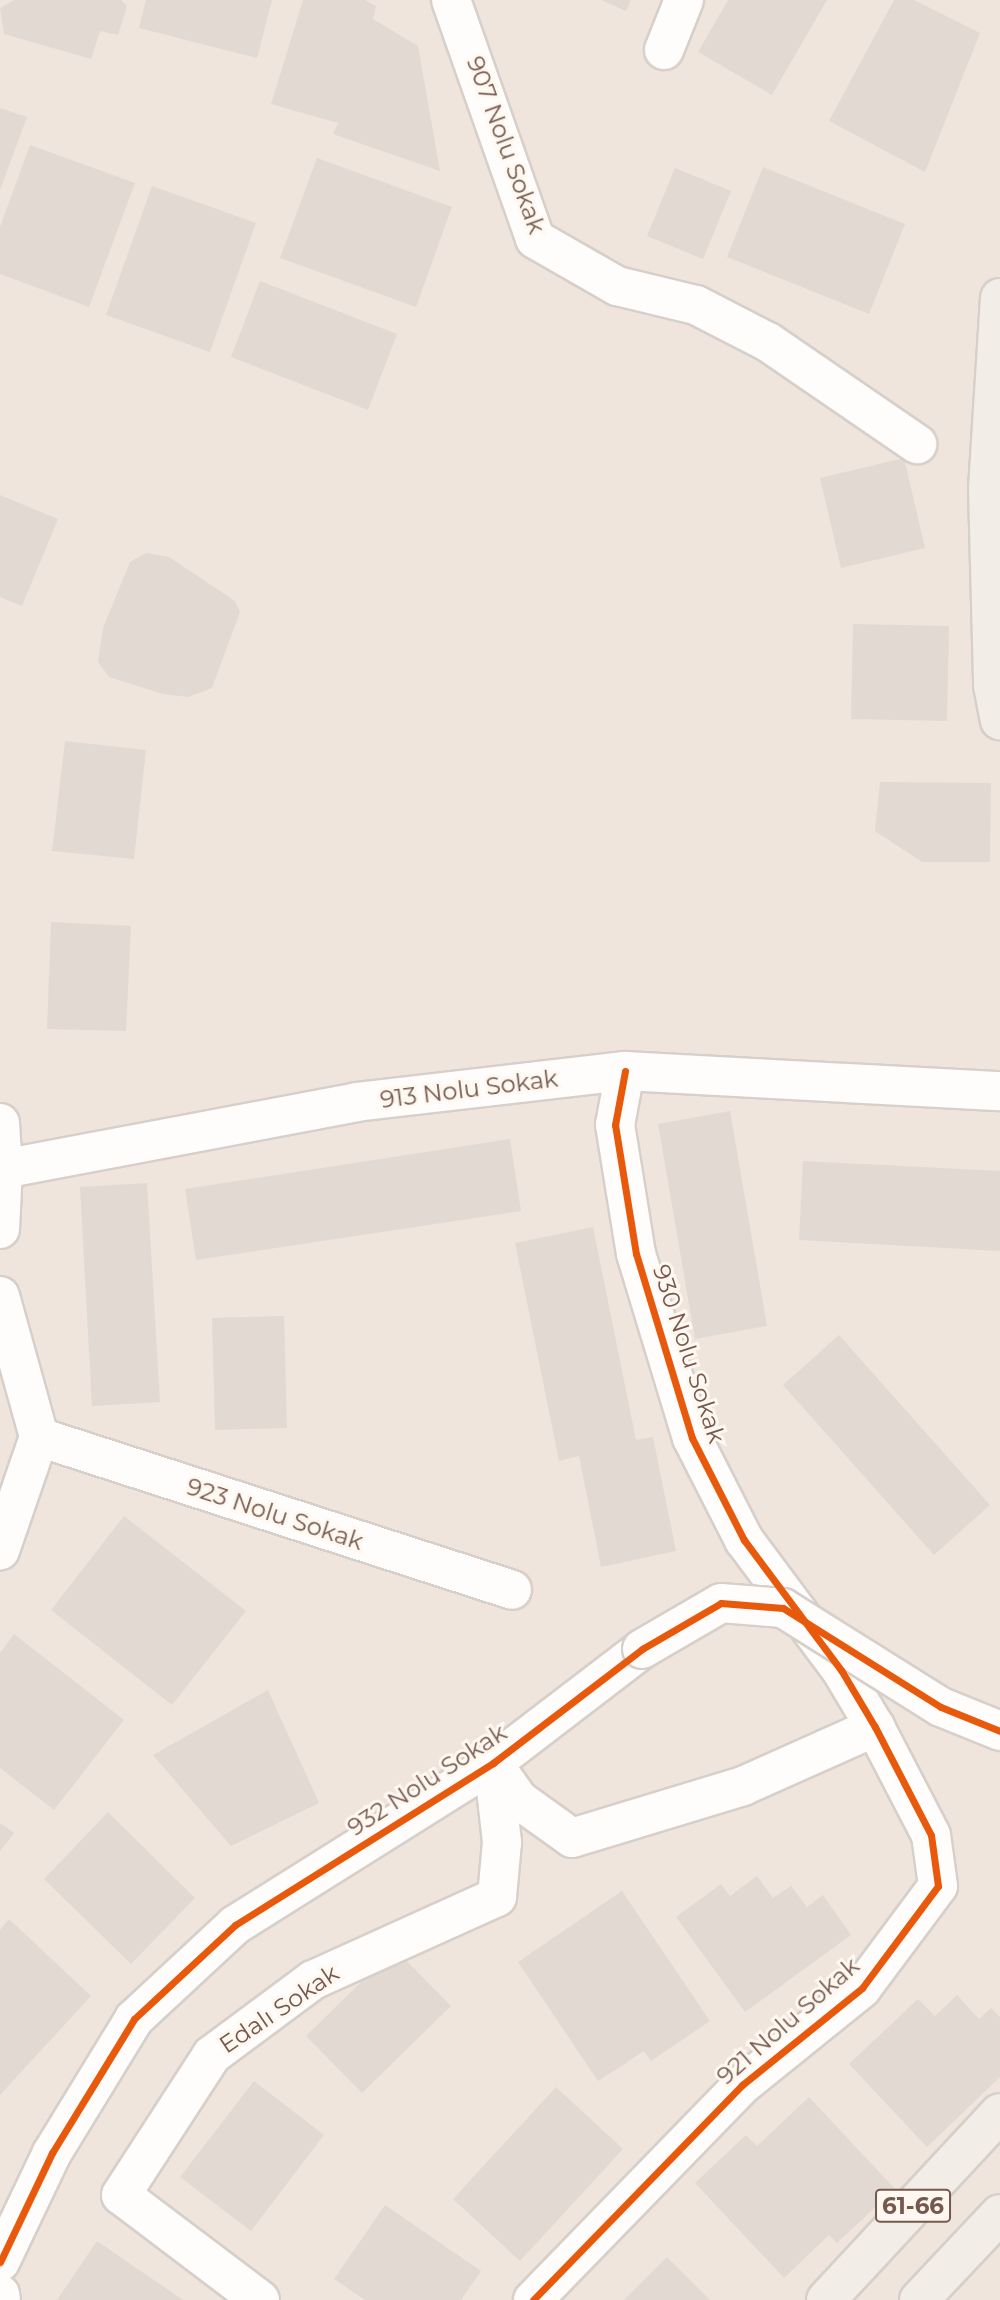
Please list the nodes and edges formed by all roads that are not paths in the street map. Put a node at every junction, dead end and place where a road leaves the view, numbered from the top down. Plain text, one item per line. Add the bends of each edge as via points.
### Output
1 (453, 0) edge
2 (684, 0) edge
3 (664, 50) dead end
4 (1000, 298) edge
5 (917, 444) dead end
6 (1000, 720) edge
7 (625, 1071) junction
8 (1000, 1091) edge
9 (0, 1123) edge
10 (3, 1169) junction
11 (0, 1228) edge
12 (0, 1296) edge
13 (39, 1437) junction
14 (0, 1550) edge
15 (512, 1590) dead end
16 (875, 1727) junction
17 (1000, 1731) edge
18 (493, 1763) junction
19 (1000, 2113) edge
20 (1000, 2214) edge
21 (0, 2262) edge
22 (0, 2294) edge
23 (1, 2300) edge
24 (260, 2300) edge
25 (533, 2300) edge
26 (826, 2300) edge
27 (919, 2300) edge

1 - 5 street, 907 Nolu Sokak via 536,239 617,286 696,305 768,342
2 - 3 street
4 - 6 main road via 988,489 993,685
7 - 8 street, 913 Nolu Sokak
7 - 10 street, 913 Nolu Sokak via 356,1102
7 - 16 street, 930 Nolu Sokak via 615,1125 636,1254 692,1438 744,1540 841,1670
9 - 10 street
10 - 11 street
12 - 13 street
13 - 14 street
13 - 15 street, 923 Nolu Sokak
16 - 18 street, 932 Nolu Sokak via 743,1786 572,1838 519,1800
16 - 25 street, 921 Nolu Sokak via 931,1835 938,1886 862,1988 742,2085
17 - 18 street, 932 Nolu Sokak, bridge via 941,1707 783,1608 721,1603 642,1649
18 - 21 street, 932 Nolu Sokak via 235,1925 134,2020 52,2153
18 - 24 street, Edalı Sokak via 502,1842 497,1896 313,1980 212,2055 121,2195
19 - 26 main road, 61-66
20 - 27 main road, 61-66
22 - 23 street

